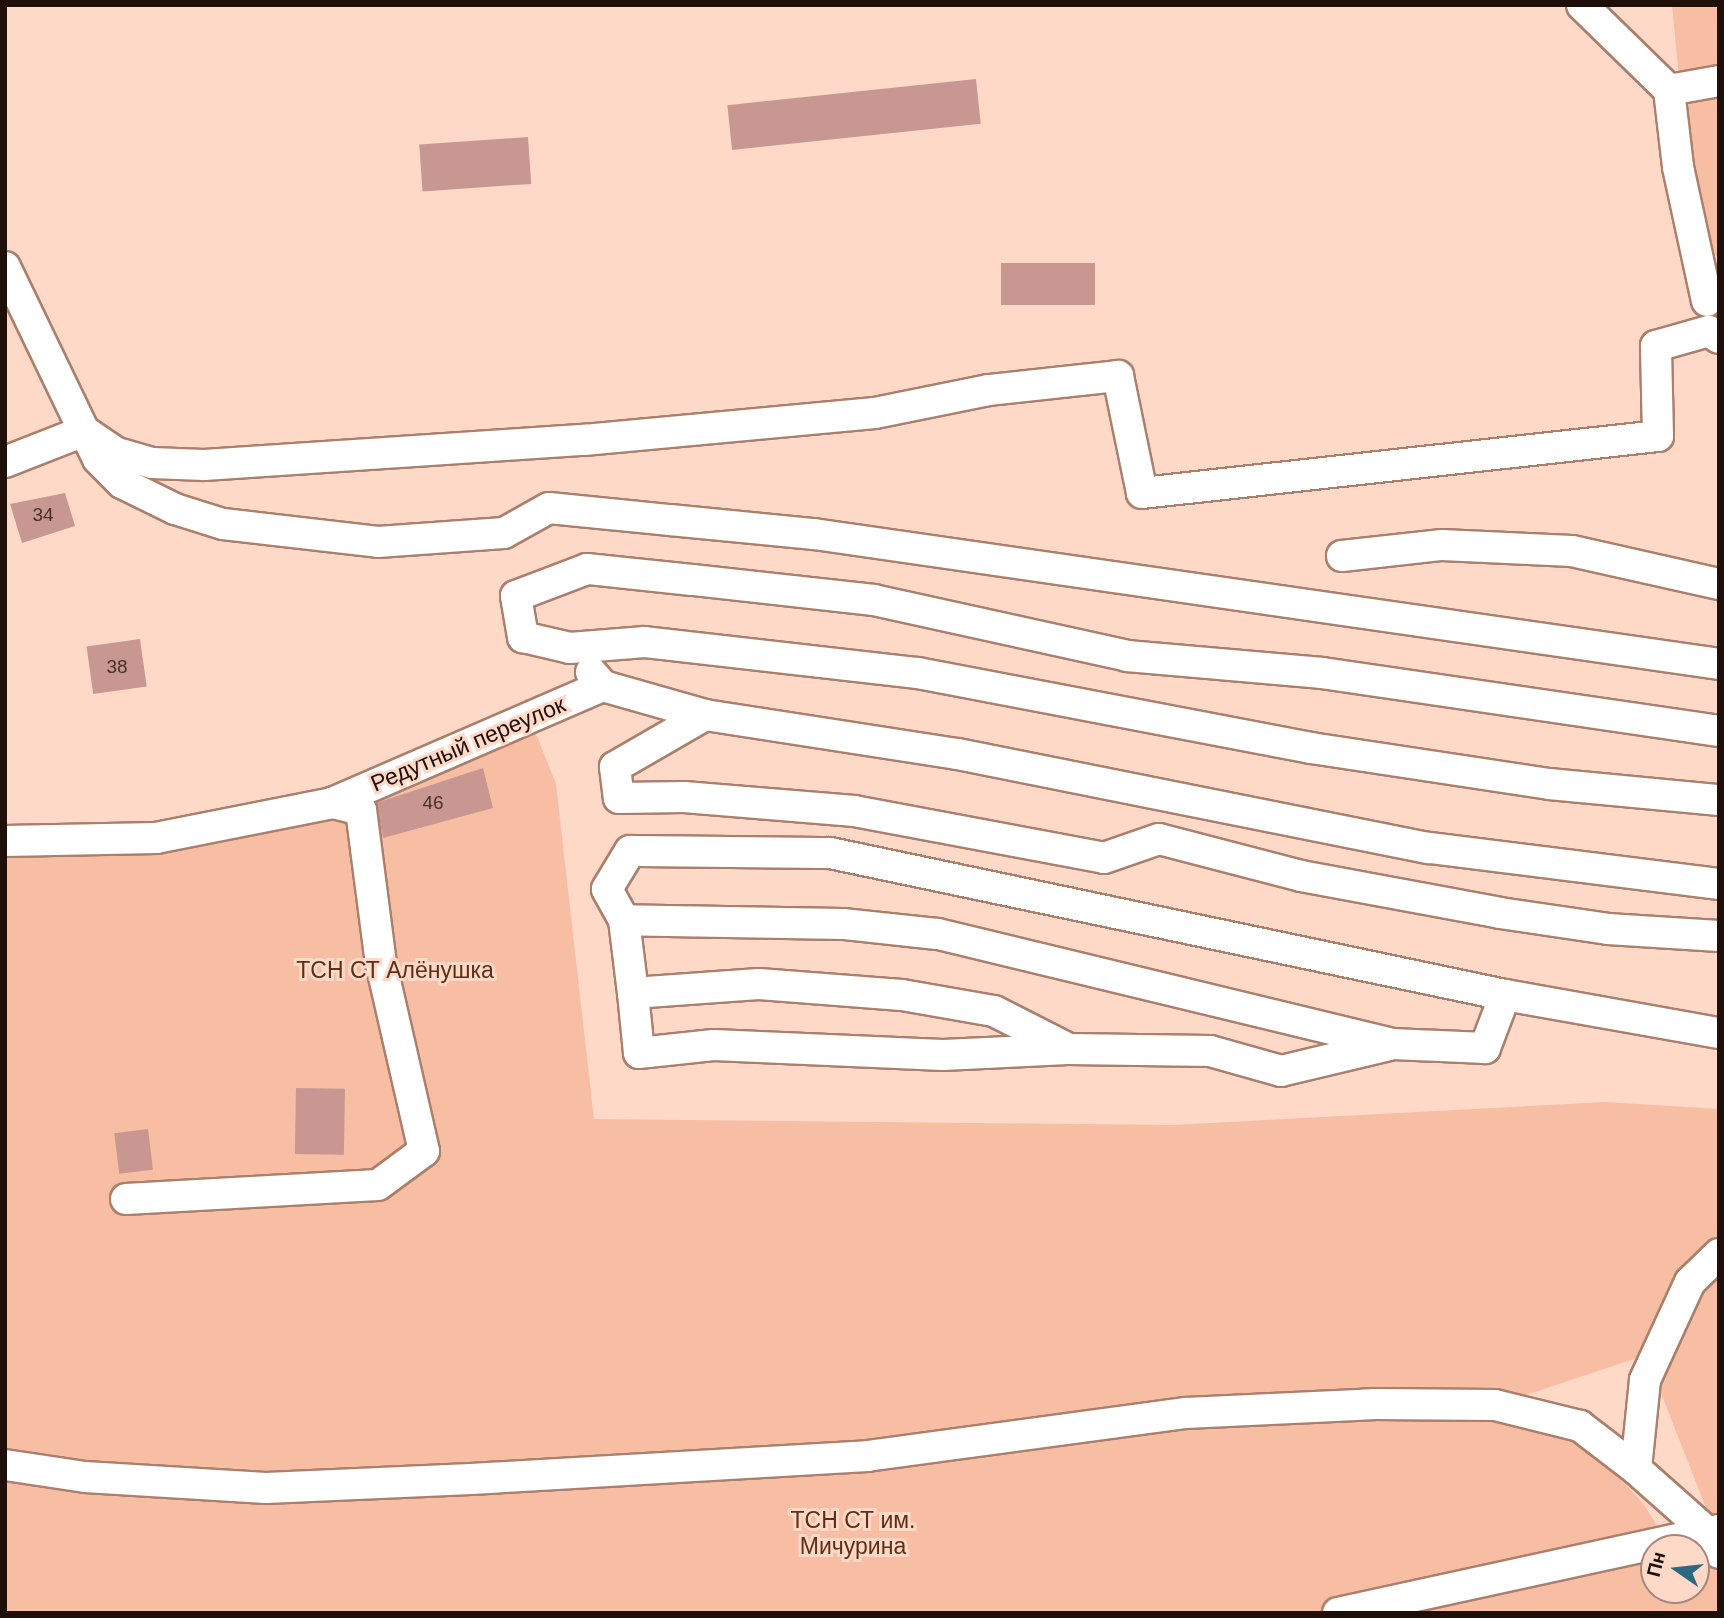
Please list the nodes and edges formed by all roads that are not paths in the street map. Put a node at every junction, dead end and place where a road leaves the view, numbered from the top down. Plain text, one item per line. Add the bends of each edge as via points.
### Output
1 (1582, 5) edge
2 (1719, 81) edge
3 (1669, 90) junction
4 (5, 267) edge
5 (1709, 285) edge
6 (1719, 338) edge
7 (84, 430) junction
8 (5, 462) edge
9 (1342, 556) dead end
10 (1719, 584) edge
11 (570, 648) junction
12 (1719, 664) edge
13 (603, 686) junction
14 (705, 715) junction
15 (1719, 731) edge
16 (1130, 791) junction
17 (1719, 800) edge
18 (332, 803) junction
19 (1159, 839) junction
20 (5, 841) edge
21 (1719, 884) edge
22 (624, 920) junction
23 (1719, 936) edge
24 (633, 993) junction
25 (1505, 995) junction
26 (1719, 1033) edge
27 (1393, 1044) junction
28 (1068, 1049) junction
29 (126, 1199) dead end
30 (1719, 1254) edge
31 (5, 1465) edge
32 (1636, 1469) junction
33 (1715, 1538) edge
34 (1338, 1613) edge

1 - 3 street
2 - 3 street
3 - 5 street
4 - 7 street
6 - 7 street via 1709,331 1656,346 1658,436 1142,492 1118,376 989,390 875,413 584,440 204,465 152,463 117,453
7 - 8 street
7 - 12 street via 98,459 122,483 175,509 223,524 379,542 504,533 549,508 827,536
9 - 10 street via 1441,545 1572,551
11 - 13 street
11 - 15 street via 523,637 516,596 587,569 874,600 1128,656 1322,673
11 - 17 street via 645,642 918,673 1311,748 1549,784
13 - 14 street
13 - 18 street, Редутный переулок
14 - 16 street via 957,754
14 - 19 street via 615,767 619,798 684,797 854,811 1104,858
16 - 19 street
16 - 21 street via 1522,863
18 - 20 street, Редутный переулок via 156,838
18 - 29 street via 361,810 381,964 424,1151 379,1185
19 - 23 street via 1301,876 1500,913 1608,929
22 - 24 street
22 - 25 street via 607,889 631,851 830,853
22 - 27 street via 843,924 937,934
24 - 28 street via 759,985 902,995 994,1011
24 - 28 street via 639,1053 714,1045 943,1055
25 - 26 street
25 - 27 street via 1485,1048
27 - 28 street via 1282,1071 1210,1051
30 - 32 street via 1690,1282 1645,1380
31 - 32 street via 85,1477 266,1488 471,1479 867,1456 1186,1413 1376,1404 1495,1405 1580,1426
32 - 33 street
33 - 34 street

